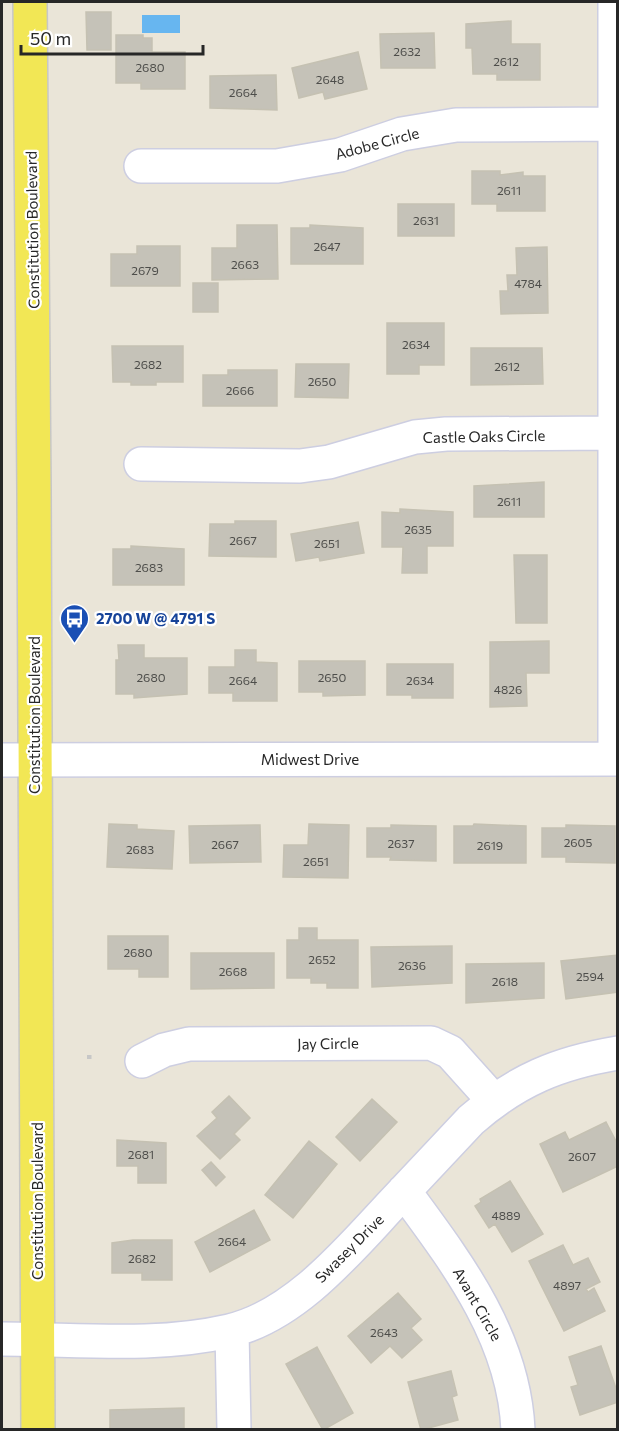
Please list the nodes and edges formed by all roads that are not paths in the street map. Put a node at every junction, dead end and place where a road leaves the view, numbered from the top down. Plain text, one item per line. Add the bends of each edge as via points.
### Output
1 (30, 2) edge
2 (615, 2) edge
3 (616, 45) edge
4 (615, 124) junction
5 (141, 166) dead end
6 (616, 228) edge
7 (615, 433) junction
8 (141, 464) dead end
9 (616, 759) edge
10 (2, 760) edge
11 (34, 760) junction
12 (618, 1053) edge
13 (142, 1061) dead end
14 (494, 1101) junction
15 (404, 1191) junction
16 (232, 1331) junction
17 (2, 1339) edge
18 (37, 1339) junction
19 (38, 1430) edge
20 (234, 1430) edge
21 (518, 1430) edge

1 - 11 main road, Constitution Boulevard
2 - 3 street
3 - 4 street
4 - 5 street, Adobe Circle via 456,125 402,134 340,155 277,166
4 - 6 street
6 - 7 street
7 - 8 street, Castle Oaks Circle via 415,437 300,466
7 - 9 street
9 - 11 street, Midwest Drive
10 - 11 street, Midwest Drive
11 - 18 main road, Constitution Boulevard
12 - 14 street, Swasey Drive via 549,1069
13 - 14 street, Jay Circle via 189,1044 431,1043 450,1052
14 - 15 street, Swasey Drive
15 - 16 street, Swasey Drive via 339,1262 305,1291 272,1313
15 - 21 street, Avant Circle via 437,1236 499,1338 512,1375
16 - 18 street, Swasey Drive via 164,1340
16 - 20 street
17 - 18 street, Swasey Drive
18 - 19 main road, Constitution Boulevard

